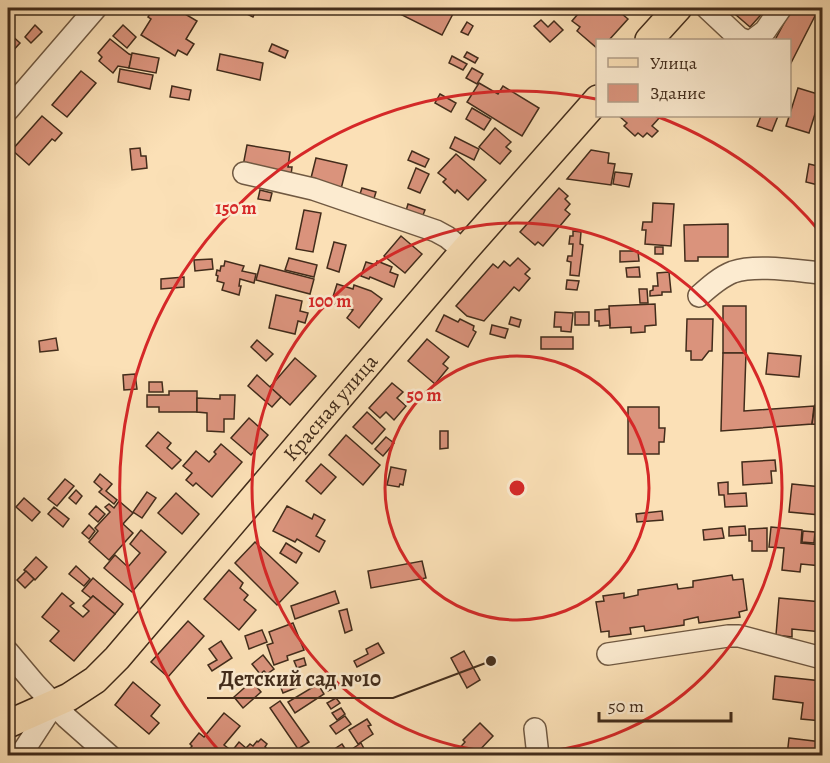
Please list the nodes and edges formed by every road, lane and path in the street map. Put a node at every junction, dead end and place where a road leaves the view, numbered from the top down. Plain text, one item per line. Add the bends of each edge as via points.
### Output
1 (96, 8) edge
2 (678, 8) edge
3 (707, 8) edge
4 (781, 8) edge
5 (650, 39) edge
6 (742, 39) edge
7 (754, 39) edge
8 (596, 100) edge
9 (8, 110) edge
10 (244, 173) dead end
11 (464, 251) junction
12 (822, 273) edge
13 (699, 296) dead end
14 (8, 652) edge
15 (608, 654) dead end
16 (822, 658) edge
17 (8, 667) edge
18 (34, 684) junction
19 (54, 704) junction
20 (8, 724) edge
21 (535, 729) dead end
22 (20, 756) edge
23 (110, 756) edge
24 (538, 756) edge

1 - 9 street
2 - 5 main road
3 - 6 street
4 - 7 street
8 - 11 main road, Красная улица
10 - 11 street via 313,189 436,231
11 - 19 main road, Красная улица via 117,658 82,689
12 - 13 street via 746,269 723,277
14 - 18 street
15 - 16 street via 739,636
17 - 18 street
18 - 19 street
19 - 20 main road, Красная улица
19 - 22 street
19 - 23 street
21 - 24 street

